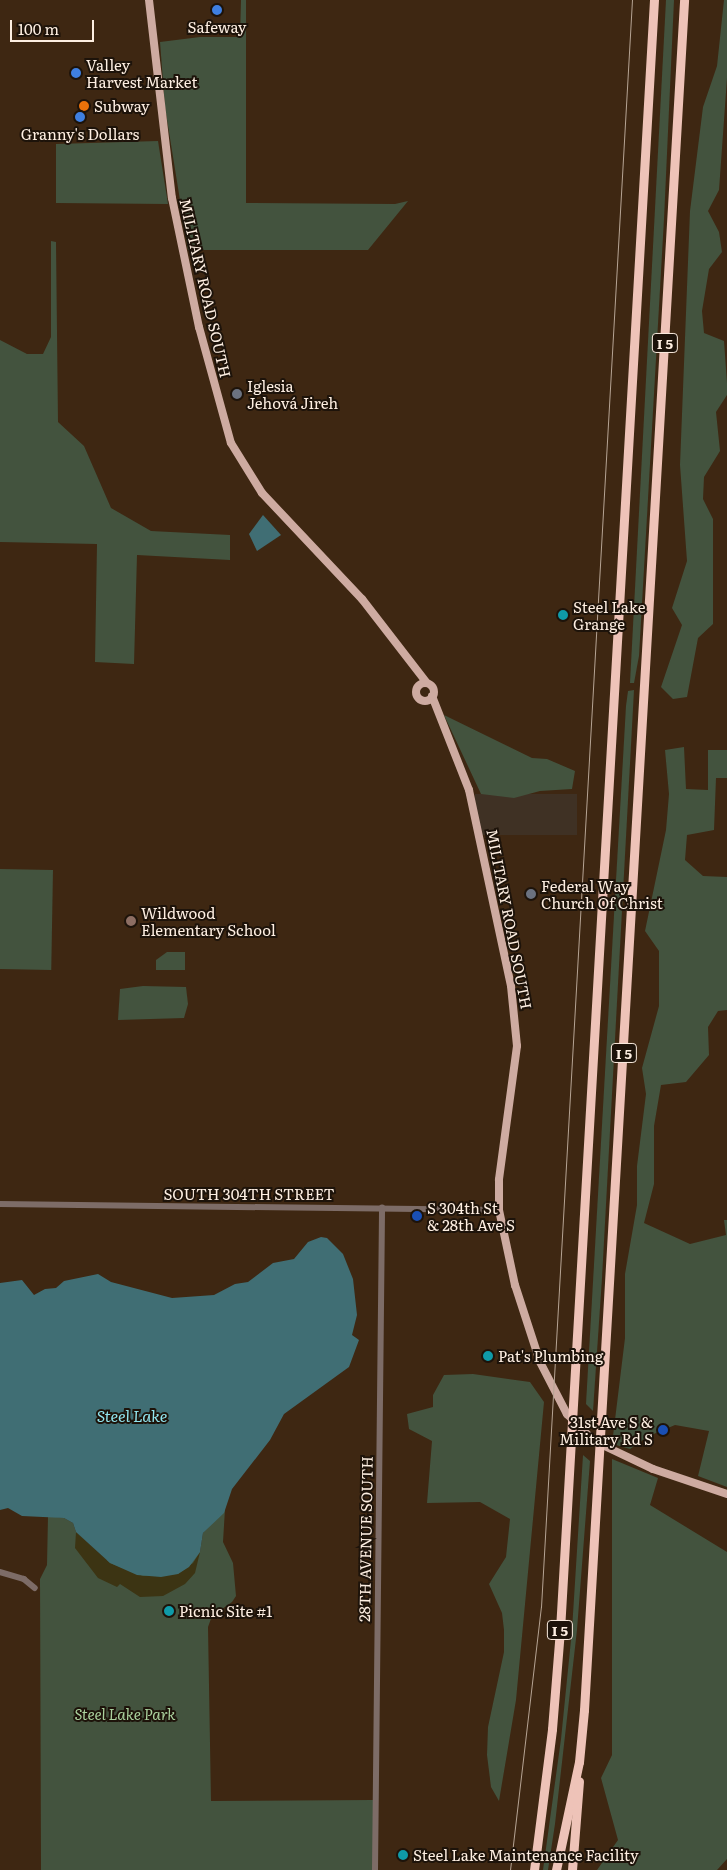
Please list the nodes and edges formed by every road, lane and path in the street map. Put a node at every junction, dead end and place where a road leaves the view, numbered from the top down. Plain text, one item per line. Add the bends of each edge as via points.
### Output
1 (149, 0) edge
2 (654, 0) edge
3 (684, 0) edge
4 (410, 665) junction
5 (427, 683) junction
6 (416, 688) junction
7 (432, 696) junction
8 (422, 700) junction
9 (440, 722) junction
10 (0, 1204) edge
11 (382, 1208) junction
12 (499, 1210) junction
13 (727, 1494) edge
14 (0, 1572) edge
15 (35, 1588) dead end
16 (579, 1762) junction
17 (572, 1802) junction
18 (540, 1815) junction
19 (375, 1870) edge
20 (530, 1870) edge
21 (534, 1870) edge
22 (556, 1870) edge
23 (562, 1870) edge
24 (572, 1870) edge

1 - 4 main road, MILITARY ROAD SOUTH via 172,198 203,342 231,443 262,493 362,599
2 - 18 highway, I 5 via 572,1444 552,1729
3 - 16 highway, I 5 via 600,1471
4 - 5 main road, MILITARY ROAD SOUTH
4 - 6 main road, MILITARY ROAD SOUTH
5 - 6 main road
5 - 7 main road via 432,688
6 - 8 main road via 416,694
7 - 8 main road
7 - 9 main road, MILITARY ROAD SOUTH
8 - 9 main road, MILITARY ROAD SOUTH
9 - 12 main road, MILITARY ROAD SOUTH via 469,790 515,1009 516,1058 499,1180
10 - 11 street, SOUTH 304TH STREET
11 - 12 street, SOUTH 304TH STREET
11 - 19 street, 28TH AVENUE SOUTH
12 - 13 main road, MILITARY ROAD SOUTH via 527,1326 540,1362 567,1414 594,1441 615,1454
14 - 15 street via 24,1579
16 - 17 highway, I 5
16 - 24 highway via 580,1796
17 - 22 highway
17 - 23 highway, I 5
18 - 20 highway, I 5
18 - 21 highway

